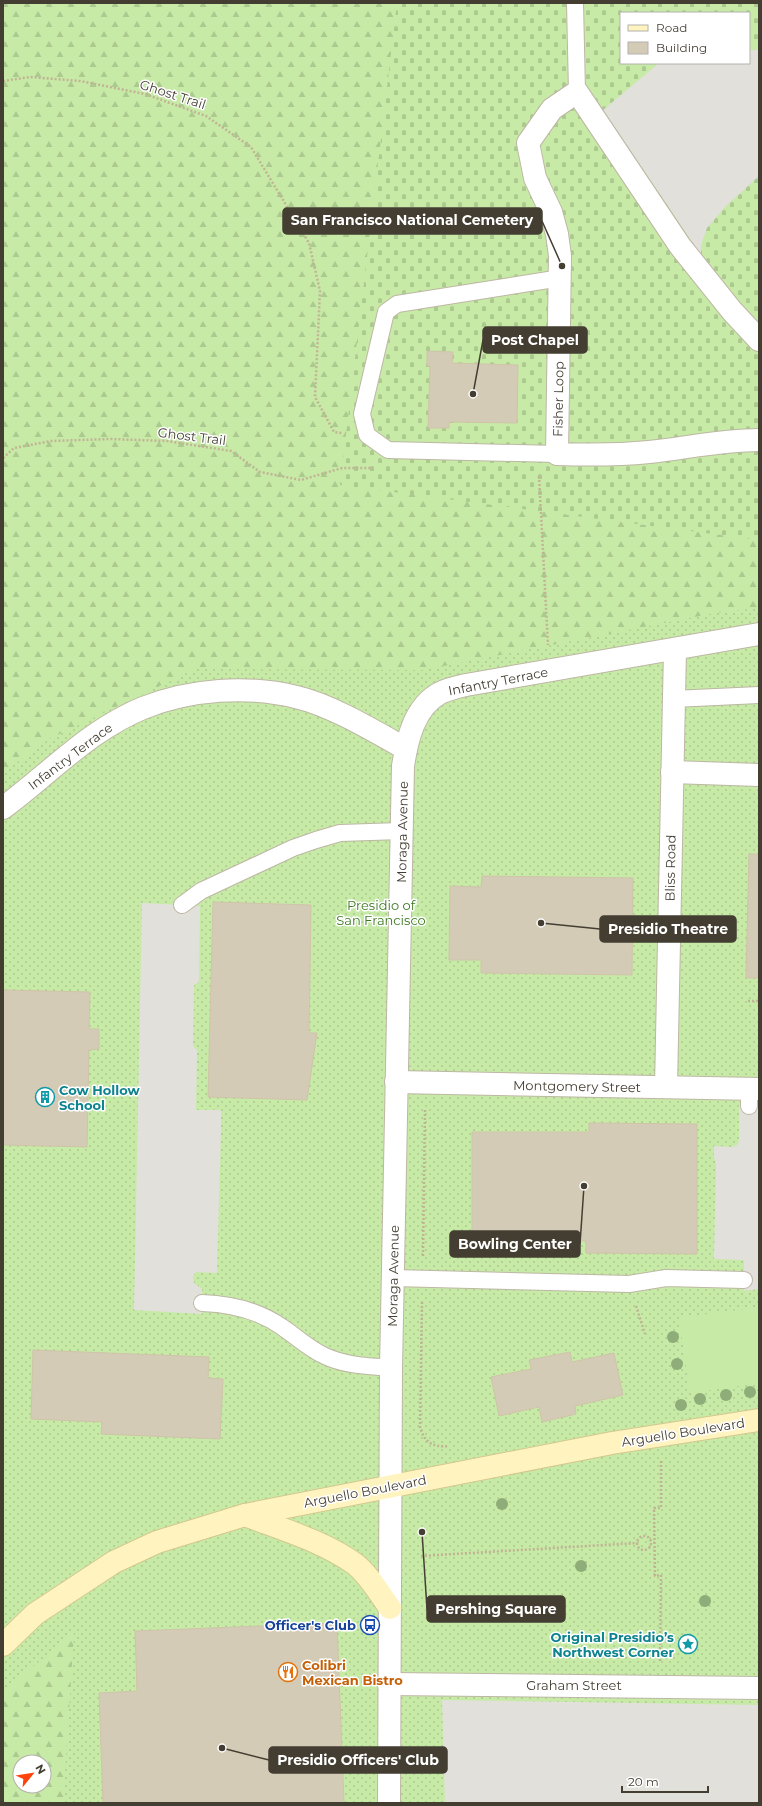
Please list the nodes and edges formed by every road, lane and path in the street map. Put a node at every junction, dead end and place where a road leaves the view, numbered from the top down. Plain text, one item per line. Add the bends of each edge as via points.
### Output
1 (575, 3) edge
2 (3, 81) edge
3 (577, 92) junction
4 (561, 278) junction
5 (759, 340) edge
6 (367, 434) junction
7 (759, 440) edge
8 (388, 450) junction
9 (548, 454) junction
10 (3, 458) edge
11 (759, 634) edge
12 (675, 649) junction
13 (549, 670) junction
14 (759, 695) edge
15 (674, 699) junction
16 (406, 749) junction
17 (672, 772) junction
18 (759, 775) edge
19 (3, 808) edge
20 (401, 831) junction
21 (182, 905) dead end
22 (748, 1001) dead end
23 (759, 1001) edge
24 (396, 1082) junction
25 (666, 1087) junction
26 (753, 1095) edge
27 (425, 1105) dead end
28 (423, 1260) dead end
29 (393, 1278) junction
30 (744, 1280) dead end
31 (629, 1284) junction
32 (422, 1297) dead end
33 (202, 1303) dead end
34 (645, 1334) dead end
35 (391, 1368) junction
36 (759, 1420) edge
37 (662, 1434) junction
38 (456, 1446) dead end
39 (389, 1486) junction
40 (245, 1515) junction
41 (653, 1542) junction
42 (637, 1543) junction
43 (421, 1556) dead end
44 (390, 1608) junction
45 (3, 1645) edge
46 (389, 1684) junction
47 (661, 1686) junction
48 (759, 1688) edge
49 (389, 1803) edge

1 - 3 lane
2 - 6 path, Ghost Trail via 30,77 80,81 146,94 206,116 251,147 309,243 320,291 315,397 334,432
3 - 4 street, Fisher Loop via 552,109 528,143 535,178 551,212 557,234
3 - 5 street via 680,246 732,311
4 - 6 lane via 397,304 386,312 362,414
4 - 9 street, Fisher Loop
6 - 8 lane
7 - 9 street, Fisher Loop via 708,443 649,452
8 - 9 lane
8 - 10 path, Ghost Trail via 374,468 342,468 301,480 260,472 231,451 167,442 110,439 51,441 14,448
9 - 13 path
11 - 12 street, Infantry Terrace
12 - 13 street, Infantry Terrace
12 - 15 street, Bliss Road
13 - 16 street, Infantry Terrace via 466,685 440,693 422,709
14 - 15 lane
15 - 17 street, Bliss Road
16 - 19 street, Infantry Terrace via 354,721 297,697 239,691 179,696 143,708 98,733
16 - 20 street, Moraga Avenue
17 - 18 street
17 - 25 street, Bliss Road
20 - 21 lane via 340,833 316,840 293,848 201,891
20 - 24 street, Moraga Avenue
22 - 23 path
24 - 25 street, Montgomery Street
24 - 29 street, Moraga Avenue
25 - 26 street, Montgomery Street
27 - 28 path
29 - 31 lane
29 - 35 street, Moraga Avenue
30 - 31 lane via 666,1278
31 - 34 path
32 - 38 path via 422,1436 428,1443 436,1446
33 - 35 lane via 232,1305 250,1310 282,1327 309,1348 342,1363
35 - 39 street, Moraga Avenue
36 - 37 street, Arguello Boulevard
37 - 39 street, Arguello Boulevard
37 - 41 path via 661,1508 654,1508
39 - 40 street, Arguello Boulevard
39 - 44 street, Moraga Avenue
40 - 44 street via 322,1545 355,1564
40 - 45 street, Arguello Boulevard via 157,1542 114,1562 35,1614
41 - 42 path via 645,1550
41 - 42 path via 648,1536 643,1535
41 - 47 path via 655,1576 661,1575
42 - 43 path
44 - 46 street, Moraga Avenue
46 - 47 street, Graham Street
46 - 49 street, Moraga Avenue
47 - 48 street, Graham Street

